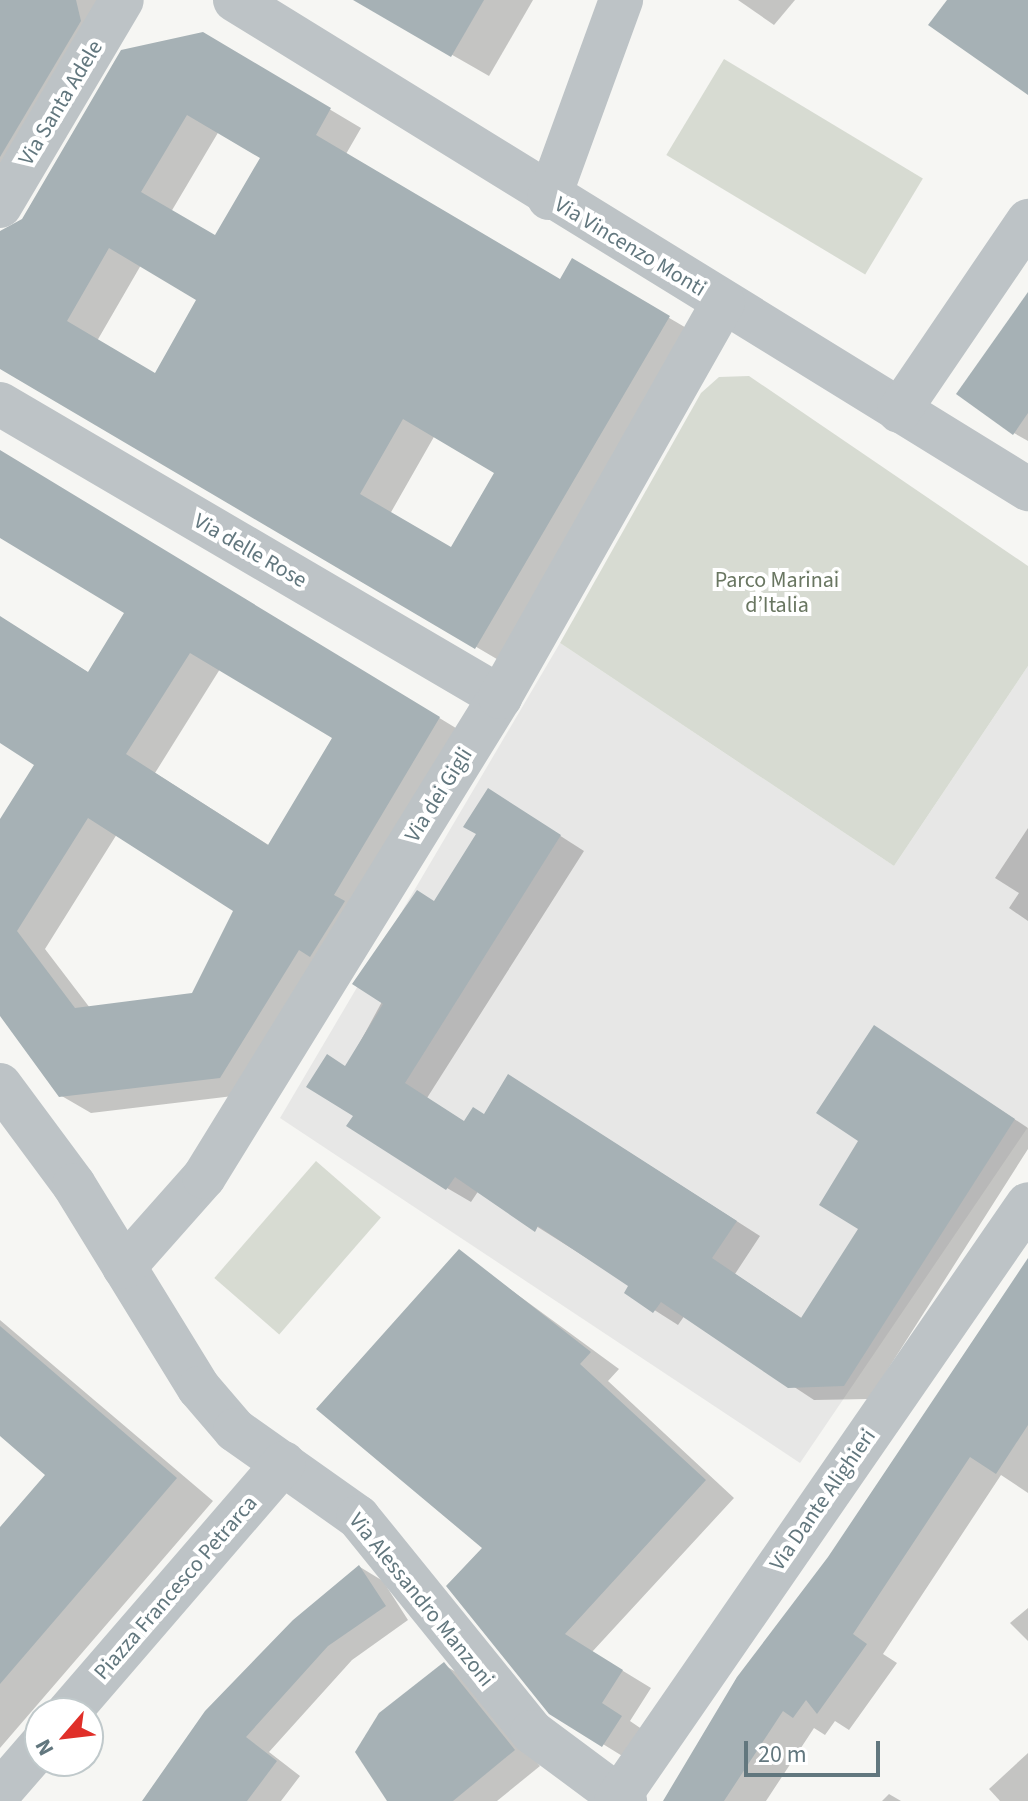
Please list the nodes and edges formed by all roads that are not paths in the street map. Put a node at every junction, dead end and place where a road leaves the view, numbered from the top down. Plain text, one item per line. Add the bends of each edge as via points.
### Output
1 (122, 0) edge
2 (235, 0) edge
3 (621, 0) edge
4 (549, 198) junction
5 (0, 206) edge
6 (1028, 221) edge
7 (723, 303) junction
8 (0, 404) edge
9 (899, 411) junction
10 (1028, 489) edge
11 (500, 697) junction
12 (0, 1085) edge
13 (1028, 1204) edge
14 (124, 1267) junction
15 (284, 1463) junction
16 (82, 1697) edge
17 (24, 1764) edge
18 (0, 1792) edge
19 (620, 1800) edge

1 - 5 street, Via Santa Adele
2 - 4 street, Via Vincenzo Monti
3 - 4 street
4 - 7 street, Via Vincenzo Monti
6 - 9 street
7 - 9 street, Via Vincenzo Monti
7 - 11 street, Via dei Gigli
8 - 11 street, Via delle Rose
9 - 10 street, Via Vincenzo Monti
11 - 14 street, Via dei Gigli via 204,1177
12 - 14 street, Via Alessandro Manzoni
13 - 19 street, Via Dante Alighieri
14 - 15 street, Via Alessandro Manzoni via 199,1388 235,1430
15 - 16 street, Piazza Francesco Petrarca
15 - 19 street, Via Alessandro Manzoni via 358,1517 532,1732
17 - 18 street

